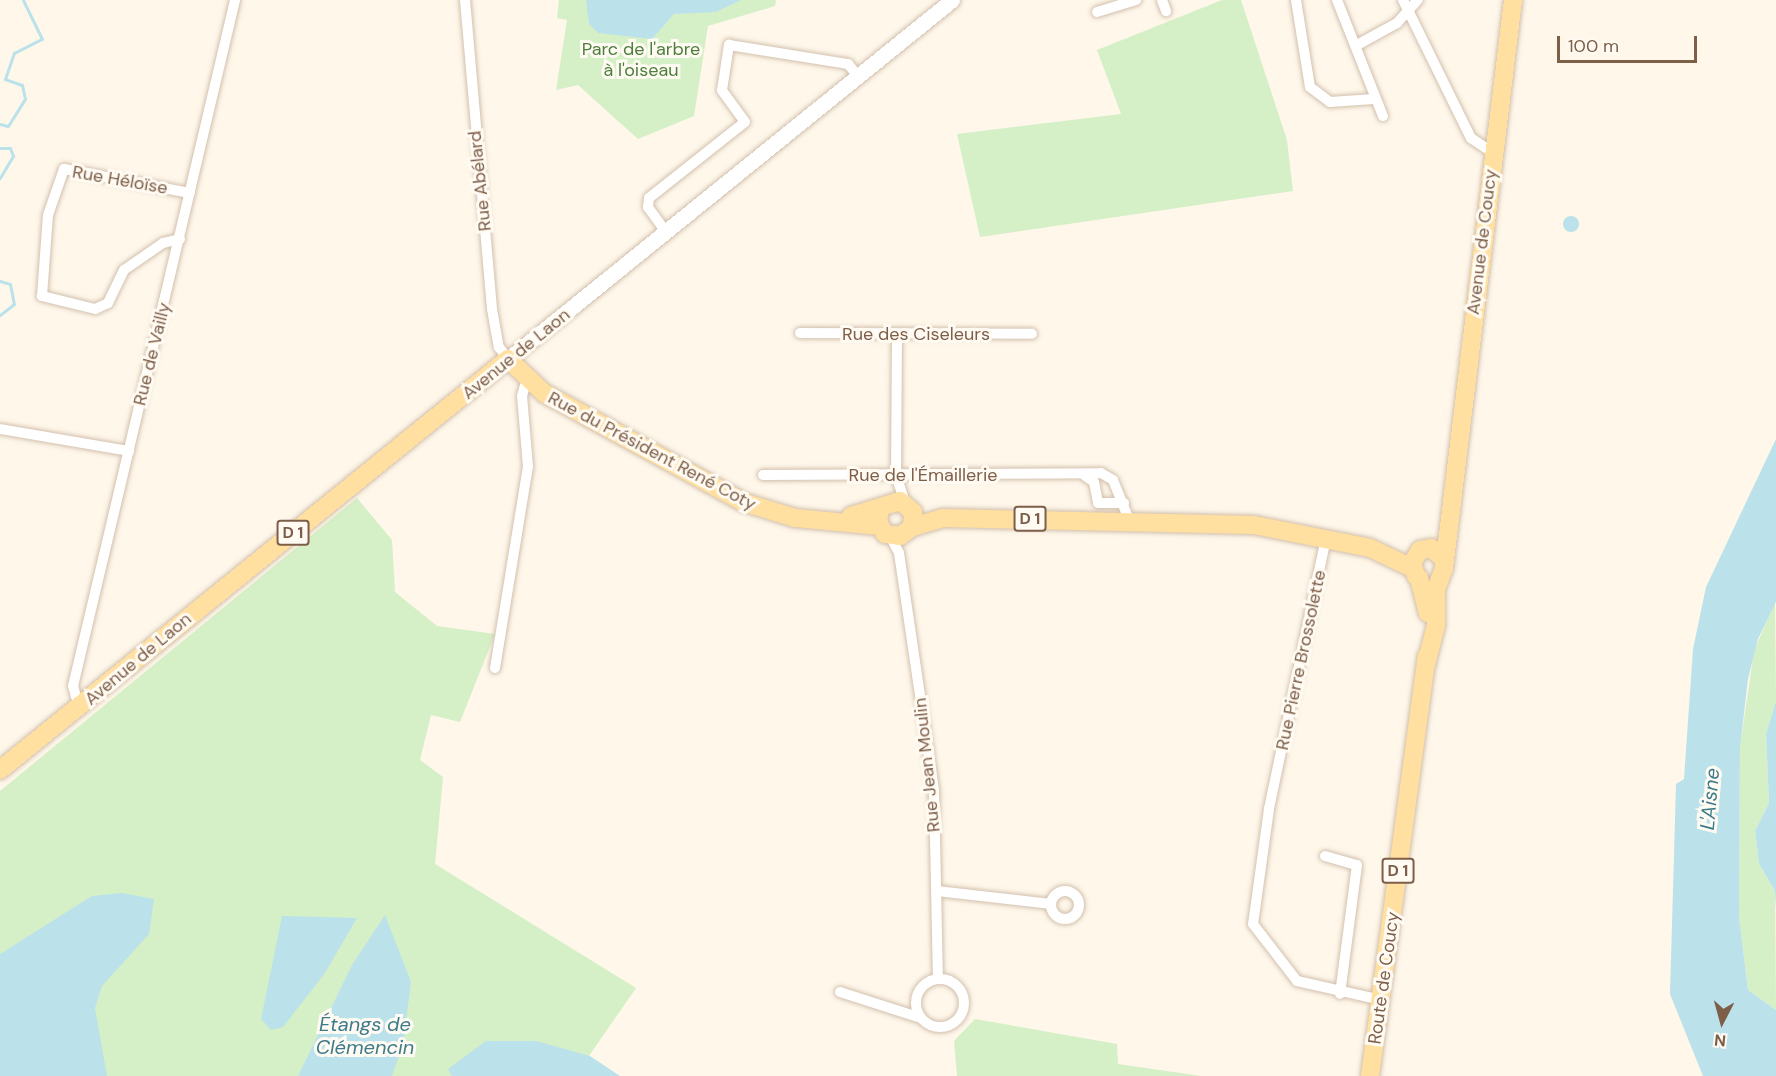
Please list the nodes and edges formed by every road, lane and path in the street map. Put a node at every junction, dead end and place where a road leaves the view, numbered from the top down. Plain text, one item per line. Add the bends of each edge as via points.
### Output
1 (235, 0) edge
2 (465, 0) edge
3 (952, 0) edge
4 (1136, 0) edge
5 (1162, 0) edge
6 (1296, 0) edge
7 (1337, 0) edge
8 (1403, 0) edge
9 (1418, 0) edge
10 (1513, 0) edge
11 (1166, 11) dead end
12 (1097, 12) dead end
13 (1409, 12) junction
14 (1357, 45) junction
15 (858, 76) junction
16 (1374, 99) junction
17 (1383, 116) dead end
18 (1493, 153) junction
19 (190, 193) junction
20 (666, 232) junction
21 (180, 239) junction
22 (800, 333) dead end
23 (897, 334) junction
24 (1032, 334) dead end
25 (508, 359) junction
26 (527, 379) junction
27 (0, 429) edge
28 (129, 451) junction
29 (1084, 475) junction
30 (763, 476) dead end
31 (896, 479) junction
32 (1450, 484) junction
33 (1123, 513) junction
34 (896, 519) junction
35 (1326, 538) junction
36 (1443, 558) junction
37 (1418, 562) junction
38 (1440, 576) junction
39 (1426, 665) junction
40 (495, 668) dead end
41 (79, 708) junction
42 (0, 770) edge
43 (1325, 856) dead end
44 (938, 891) junction
45 (1051, 904) dead end
46 (938, 979) junction
47 (840, 992) dead end
48 (1340, 994) junction
49 (1381, 1000) junction
50 (916, 1002) junction
51 (903, 1009) junction
52 (922, 1018) junction
53 (1370, 1076) edge

1 - 19 street, Rue de Vailly
2 - 25 street, Rue Abélard via 492,309 499,347
3 - 15 main road, Avenue de Laon
4 - 12 street
5 - 11 street
6 - 16 street via 1310,87 1330,102
7 - 14 street
8 - 13 street
9 - 13 street
10 - 18 main road, Avenue de Coucy
13 - 14 street
13 - 18 street via 1471,138
14 - 16 street via 1356,55
15 - 20 main road, Avenue de Laon
15 - 20 street via 848,64 729,45 722,90 745,122 649,198 648,207
16 - 17 street
18 - 32 main road, Avenue de Coucy
19 - 21 street, Rue de Vailly
19 - 21 street, Rue Héloïse via 64,169 58,175 48,215 42,296 95,309 108,303 124,270 163,243
20 - 25 main road, Avenue de Laon
21 - 28 street, Rue de Vailly
22 - 23 street, Rue des Ciseleurs
23 - 24 street, Rue des Ciseleurs
23 - 31 street
25 - 26 main road, Rue du Président René Coty / D 1
25 - 41 main road, Avenue de Laon / D 1
26 - 34 main road, Rue du Président René Coty / D 1 via 620,438 779,514
26 - 40 street via 522,396 528,467
27 - 28 street
28 - 41 street, Rue de Vailly via 73,686
29 - 31 street, Rue de l'Émaillerie
29 - 33 street via 1094,482 1098,503
29 - 33 street, Rue de l'Émaillerie via 1107,475
30 - 31 street, Rue de l'Émaillerie
31 - 34 street, Rue Jean Moulin
31 - 34 street
32 - 36 main road, Avenue de Coucy
32 - 37 main road, Avenue de Coucy via 1439,527
33 - 34 main road, Rue du Président René Coty / D 1
33 - 35 main road, Rue du Président René Coty / D 1 via 1168,526 1227,523
34 - 44 street, Rue Jean Moulin via 934,792
35 - 37 main road, Rue du Président René Coty / D 1
35 - 48 street, Rue Pierre Brossolette via 1275,782 1253,924 1297,981
36 - 37 main road
36 - 38 main road, Avenue de Coucy
37 - 38 main road
37 - 39 main road, Route de Coucy via 1427,606
38 - 39 main road, Route de Coucy
39 - 49 main road, Route de Coucy / D 1
41 - 42 main road, D 1
43 - 48 street via 1356,865
44 - 45 street
44 - 46 street, Rue Jean Moulin
46 - 50 street via 925,984
46 - 52 street via 958,987 963,1008 949,1025 934,1026
47 - 51 street
48 - 49 street
49 - 53 main road, Route de Coucy / D 1
50 - 51 street
50 - 52 street
51 - 52 street

